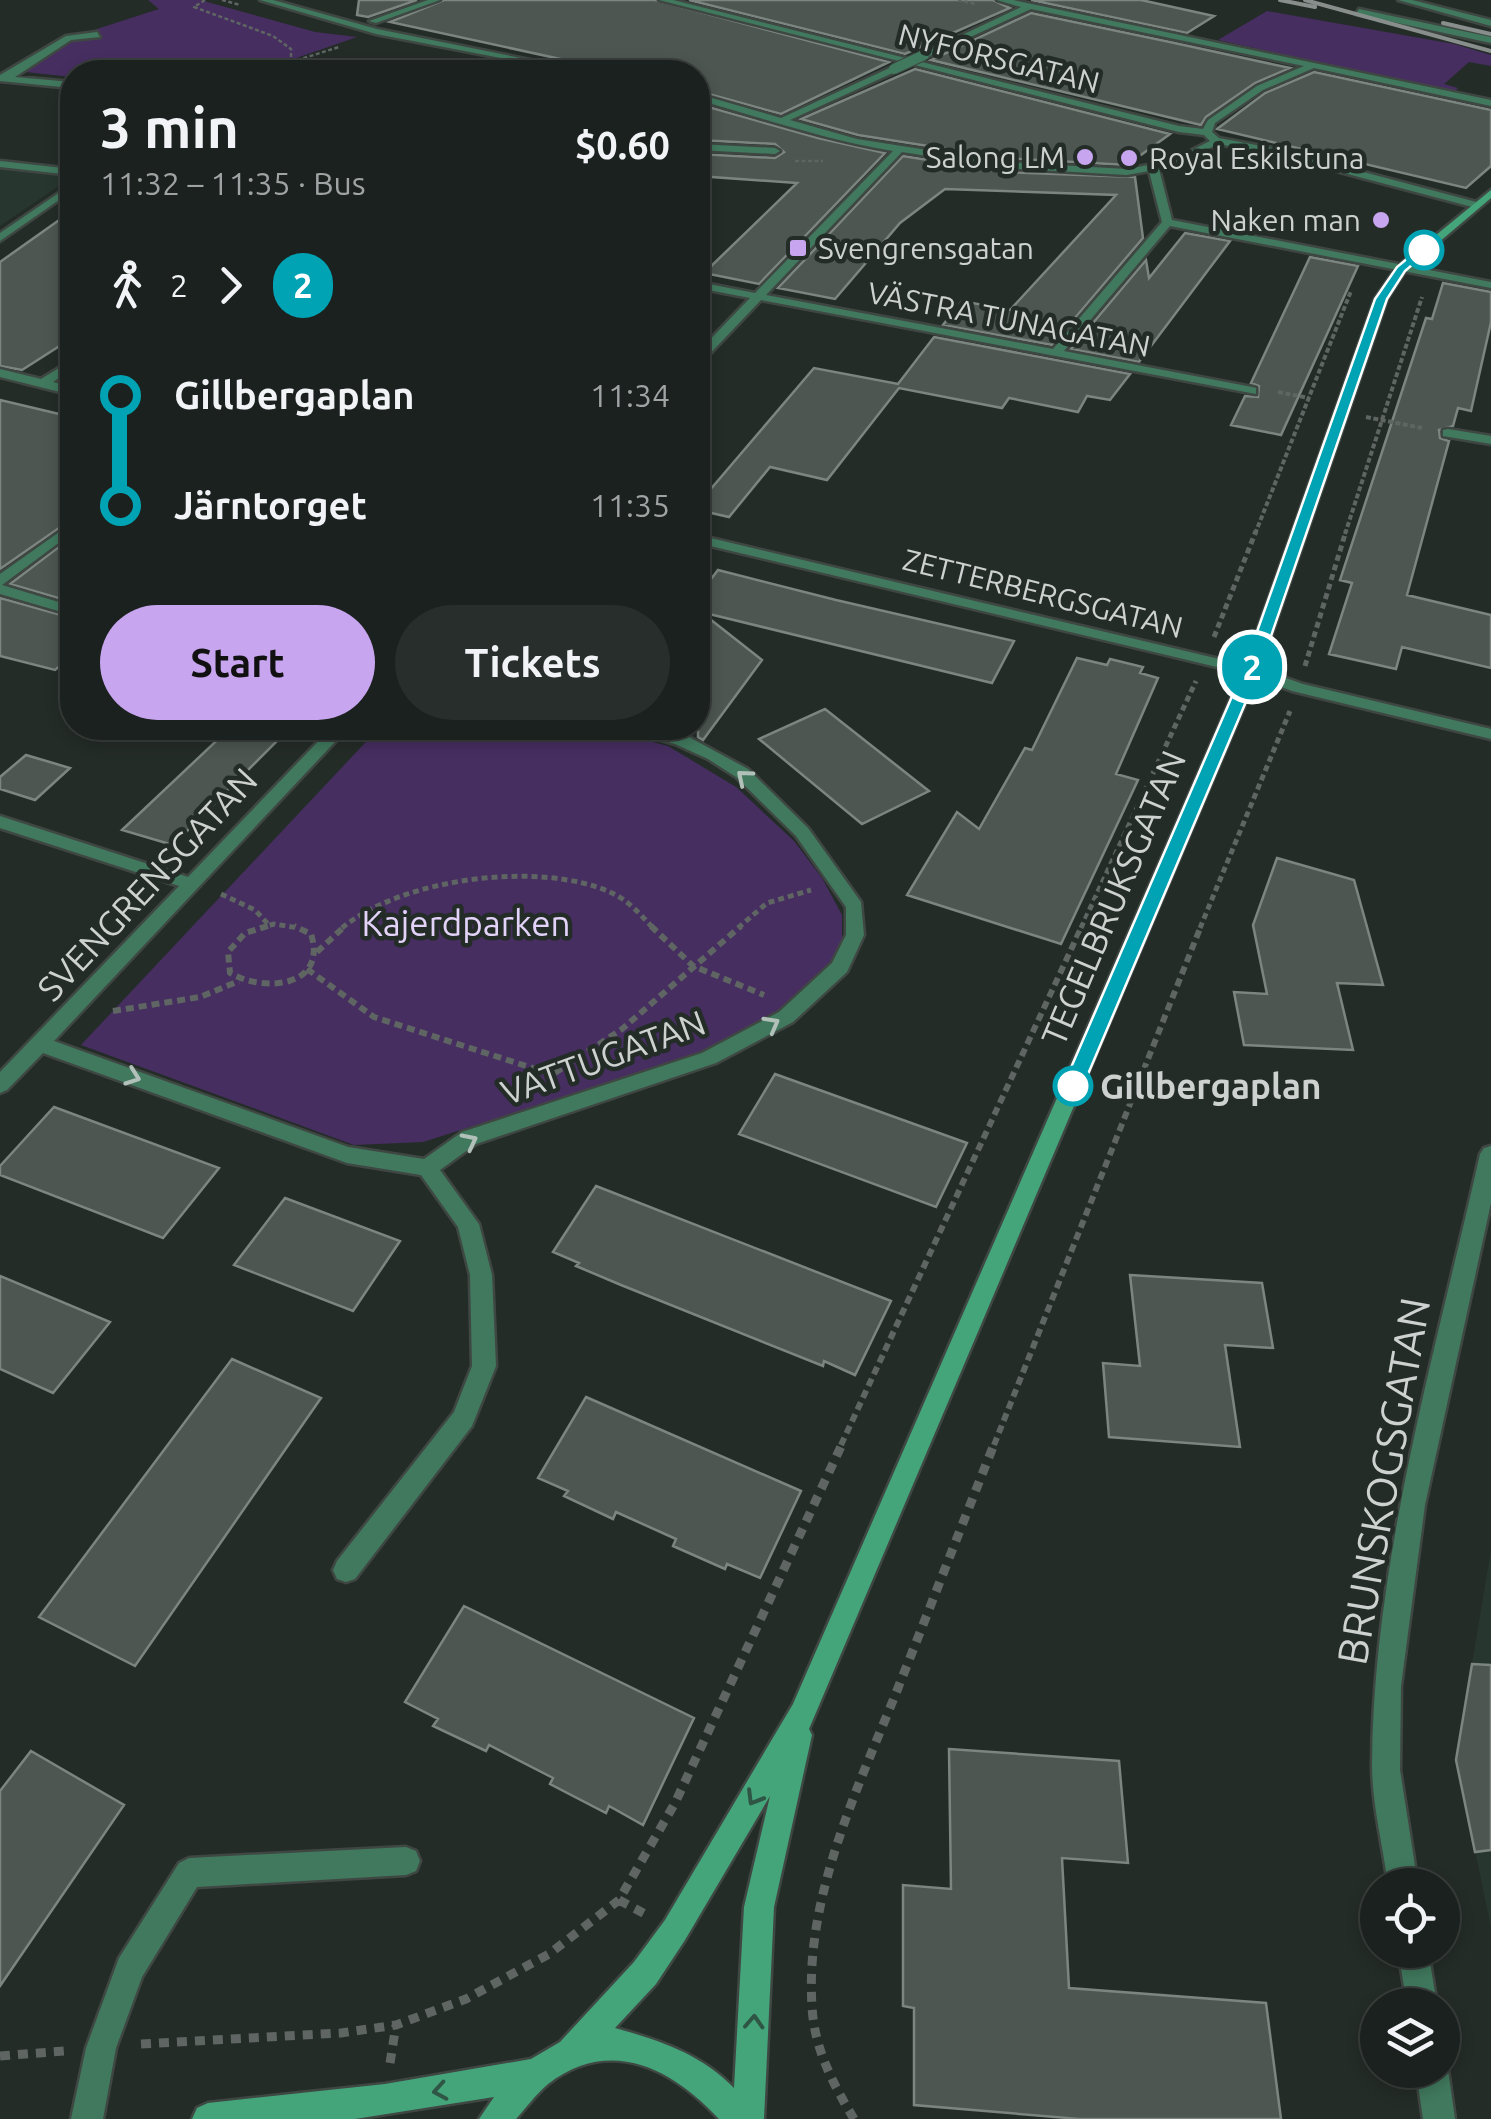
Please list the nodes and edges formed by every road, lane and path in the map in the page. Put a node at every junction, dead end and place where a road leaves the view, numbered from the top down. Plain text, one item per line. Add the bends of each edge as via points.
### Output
1 (205, 0) edge
2 (264, 0) edge
3 (436, 0) edge
4 (663, 0) edge
5 (1002, 0) edge
6 (1402, 0) edge
7 (1464, 4) dead end
8 (1030, 6) junction
9 (1359, 12) dead end
10 (1448, 13) junction
11 (374, 22) dead end
12 (1491, 23) edge
13 (98, 35) dead end
14 (1491, 40) edge
15 (345, 44) dead end
16 (291, 58) junction
17 (287, 60) edge
18 (524, 60) edge
19 (1312, 66) junction
20 (2, 78) edge
21 (60, 84) edge
22 (710, 100) edge
23 (1491, 102) edge
24 (781, 121) junction
25 (1207, 132) junction
26 (1217, 141) junction
27 (710, 148) edge
28 (898, 150) junction
29 (775, 152) dead end
30 (0, 164) edge
31 (1153, 168) junction
32 (60, 171) edge
33 (60, 196) edge
34 (1483, 199) edge
35 (1168, 222) junction
36 (0, 238) edge
37 (1372, 262) junction
38 (1401, 269) junction
39 (1435, 275) junction
40 (1491, 285) edge
41 (710, 287) edge
42 (758, 296) junction
43 (710, 347) edge
44 (1055, 354) junction
45 (60, 372) edge
46 (0, 373) edge
47 (42, 384) junction
48 (60, 388) edge
49 (1252, 391) dead end
50 (1306, 406) junction
51 (1340, 412) junction
52 (1382, 420) junction
53 (1448, 433) joint
54 (1491, 440) edge
55 (60, 536) edge
56 (710, 541) edge
57 (0, 580) edge
58 (0, 590) edge
59 (60, 608) edge
60 (1205, 660) junction
61 (1251, 671) junction
62 (1298, 688) junction
63 (1491, 734) edge
64 (329, 740) edge
65 (681, 740) edge
66 (0, 822) edge
67 (840, 883) junction
68 (191, 884) junction
69 (268, 924) junction
70 (317, 952) junction
71 (693, 966) junction
72 (307, 969) junction
73 (239, 981) junction
74 (797, 1008) junction
75 (67, 1016) junction
76 (42, 1044) junction
77 (555, 1073) junction
78 (0, 1085) edge
79 (544, 1115) junction
80 (1491, 1154) edge
81 (426, 1168) junction
82 (1485, 1214) edge
83 (346, 1570) dead end
84 (803, 1714) junction
85 (406, 1861) dead end
86 (1401, 1868) edge
87 (102, 2048) junction
88 (571, 2053) junction
89 (0, 2056) edge
90 (536, 2074) junction
91 (1435, 2088) edge
92 (87, 2119) edge
93 (208, 2119) edge
94 (495, 2119) edge
95 (744, 2119) edge
96 (854, 2119) edge
97 (1440, 2119) edge

1 - 16 path via 194,7 273,36 291,48
2 - 18 street
3 - 11 street
4 - 25 street, NYFORSGATAN
5 - 8 street
6 - 10 street
7 - 10 street
8 - 19 street
8 - 24 street, bridge
9 - 14 street
10 - 12 street
13 - 20 street via 69,38
15 - 16 path
16 - 17 path
19 - 23 street
19 - 25 street via 1260,88 1210,122
20 - 21 street
22 - 24 street
24 - 28 street
25 - 26 street
26 - 31 street
26 - 34 street
27 - 29 street
28 - 31 street via 1004,166
28 - 42 street
30 - 32 street
31 - 35 street
33 - 36 street
34 - 38 street, TEGELBRUKSGATAN
35 - 37 street
35 - 44 street
37 - 38 street
37 - 50 path via 1350,293
38 - 39 street
38 - 51 street, TEGELBRUKSGATAN via 1381,299
39 - 40 street
39 - 52 path
41 - 42 street, VÄSTRA TUNAGATAN
42 - 43 street
42 - 44 street, VÄSTRA TUNAGATAN
44 - 49 street, VÄSTRA TUNAGATAN
45 - 47 street
46 - 47 street
47 - 48 street
50 - 51 path
50 - 60 path
51 - 52 path
51 - 61 street, TEGELBRUKSGATAN
52 - 53 path
52 - 62 path
53 - 54 street
55 - 57 street
56 - 60 street, ZETTERBERGSGATAN
58 - 59 street
60 - 61 street, ZETTERBERGSGATAN
60 - 87 path via 684,1786 619,1900 549,1954 466,1999 396,2025
61 - 62 street, ZETTERBERGSGATAN
61 - 84 street, TEGELBRUKSGATAN
62 - 63 street, ZETTERBERGSGATAN
62 - 96 path via 844,1820 816,1925 810,2009 830,2085
64 - 68 street, SVENGRENSGATAN
67 -> 65 street, VATTUGATAN via 802,832 742,773
66 - 68 street
67 - 71 path via 767,903
67 - 74 street, VATTUGATAN via 856,906 855,935 840,967
68 - 69 path via 234,899
68 - 75 street, SVENGRENSGATAN
69 - 70 path via 302,928
69 - 73 path via 245,933 228,952 230,973
70 - 71 path via 377,904 437,888 543,879 599,886 618,896
70 - 72 path
71 - 74 path
71 - 77 path via 622,1029
72 - 73 path via 279,984
72 - 77 path via 374,1018
73 - 75 path via 166,1004
79 -> 74 street, VATTUGATAN via 709,1058
75 - 76 street, SVENGRENSGATAN
76 - 78 street, SVENGRENSGATAN
76 -> 81 street via 347,1155
77 - 79 path
81 -> 79 street, VATTUGATAN via 469,1138
80 - 82 street, BRUNSKOGSGATAN
81 - 83 street via 468,1224 480,1275 484,1366 464,1418
82 - 86 street, BRUNSKOGSGATAN via 1413,1505 1388,1686 1386,1770
84 -> 88 street, TEGELBRUKSGATAN via 646,1973
95 -> 84 street, TEGELBRUKSGATAN via 760,1907
85 - 87 street via 188,1873 130,1969
87 - 89 path
87 - 92 street
88 - 90 street
88 - 95 street via 609,2042 664,2057 710,2086
90 -> 93 street via 385,2100
90 - 94 street
91 - 97 street

